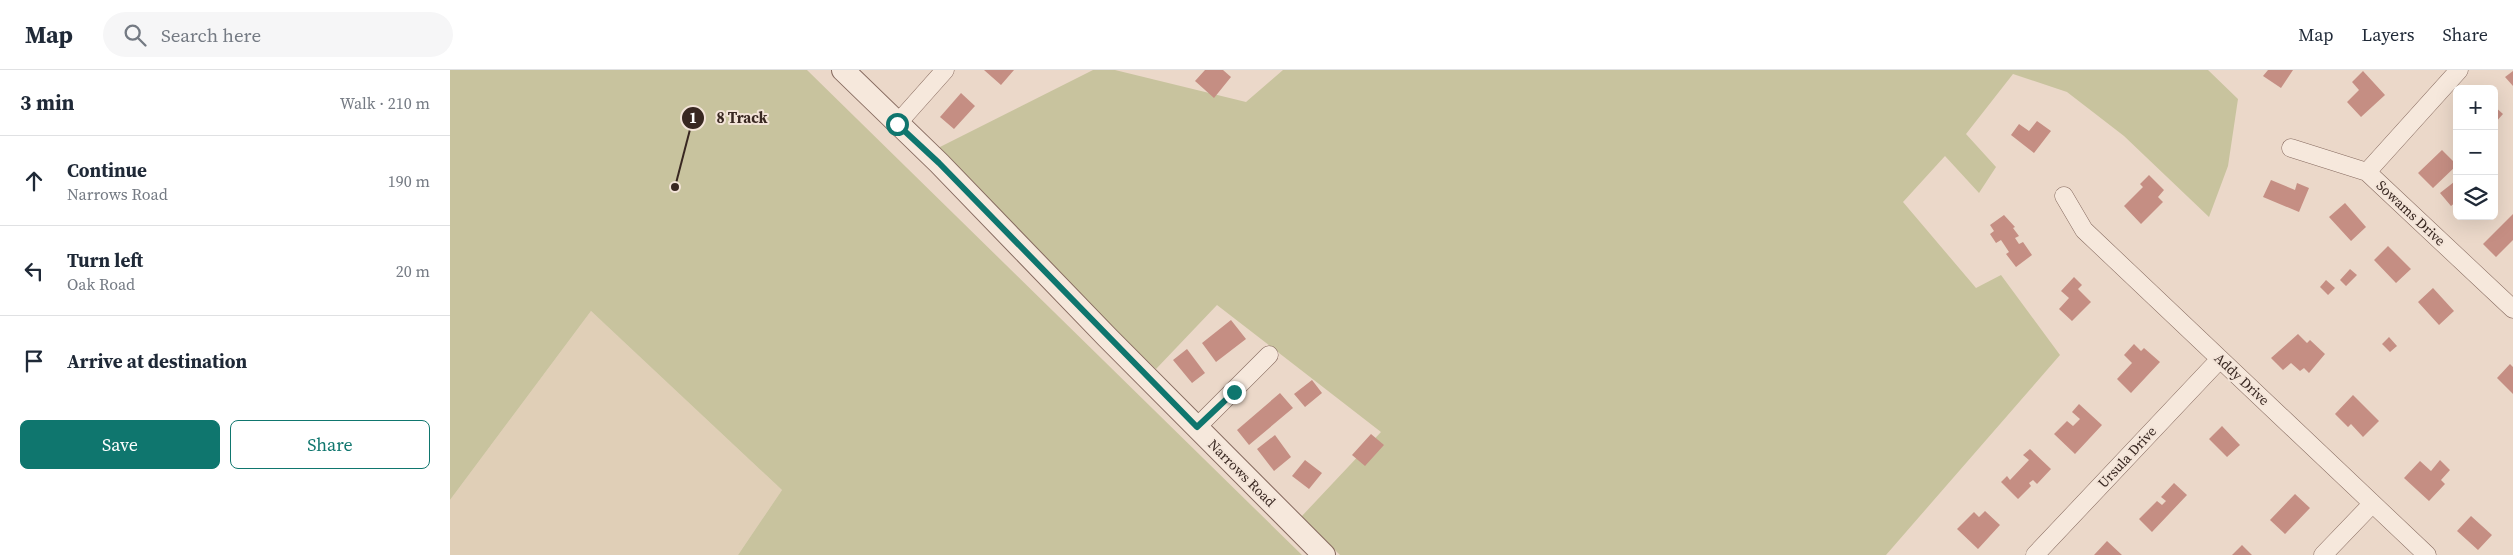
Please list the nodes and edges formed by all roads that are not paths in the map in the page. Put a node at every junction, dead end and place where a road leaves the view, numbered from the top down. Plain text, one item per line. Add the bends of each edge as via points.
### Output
1 (843, 70) edge
2 (945, 70) edge
3 (2459, 70) edge
4 (897, 124) junction
5 (2291, 148) dead end
6 (2367, 172) junction
7 (2064, 196) dead end
8 (2512, 307) edge
9 (1269, 355) dead end
10 (2220, 359) junction
11 (1197, 427) junction
12 (2372, 504) junction
13 (1324, 555) edge
14 (2035, 555) edge
15 (2323, 555) edge
16 (2428, 555) edge

1 - 4 street, Narrows Road
2 - 4 street
3 - 6 street
4 - 11 street, Narrows Road
5 - 6 street, Sowams Drive
6 - 8 street, Sowams Drive
7 - 10 street, Addy Drive via 2084,230
9 - 11 street
10 - 12 street, Addy Drive
10 - 14 street, Ursula Drive
11 - 13 street, Narrows Road
12 - 15 street
12 - 16 street, Addy Drive

